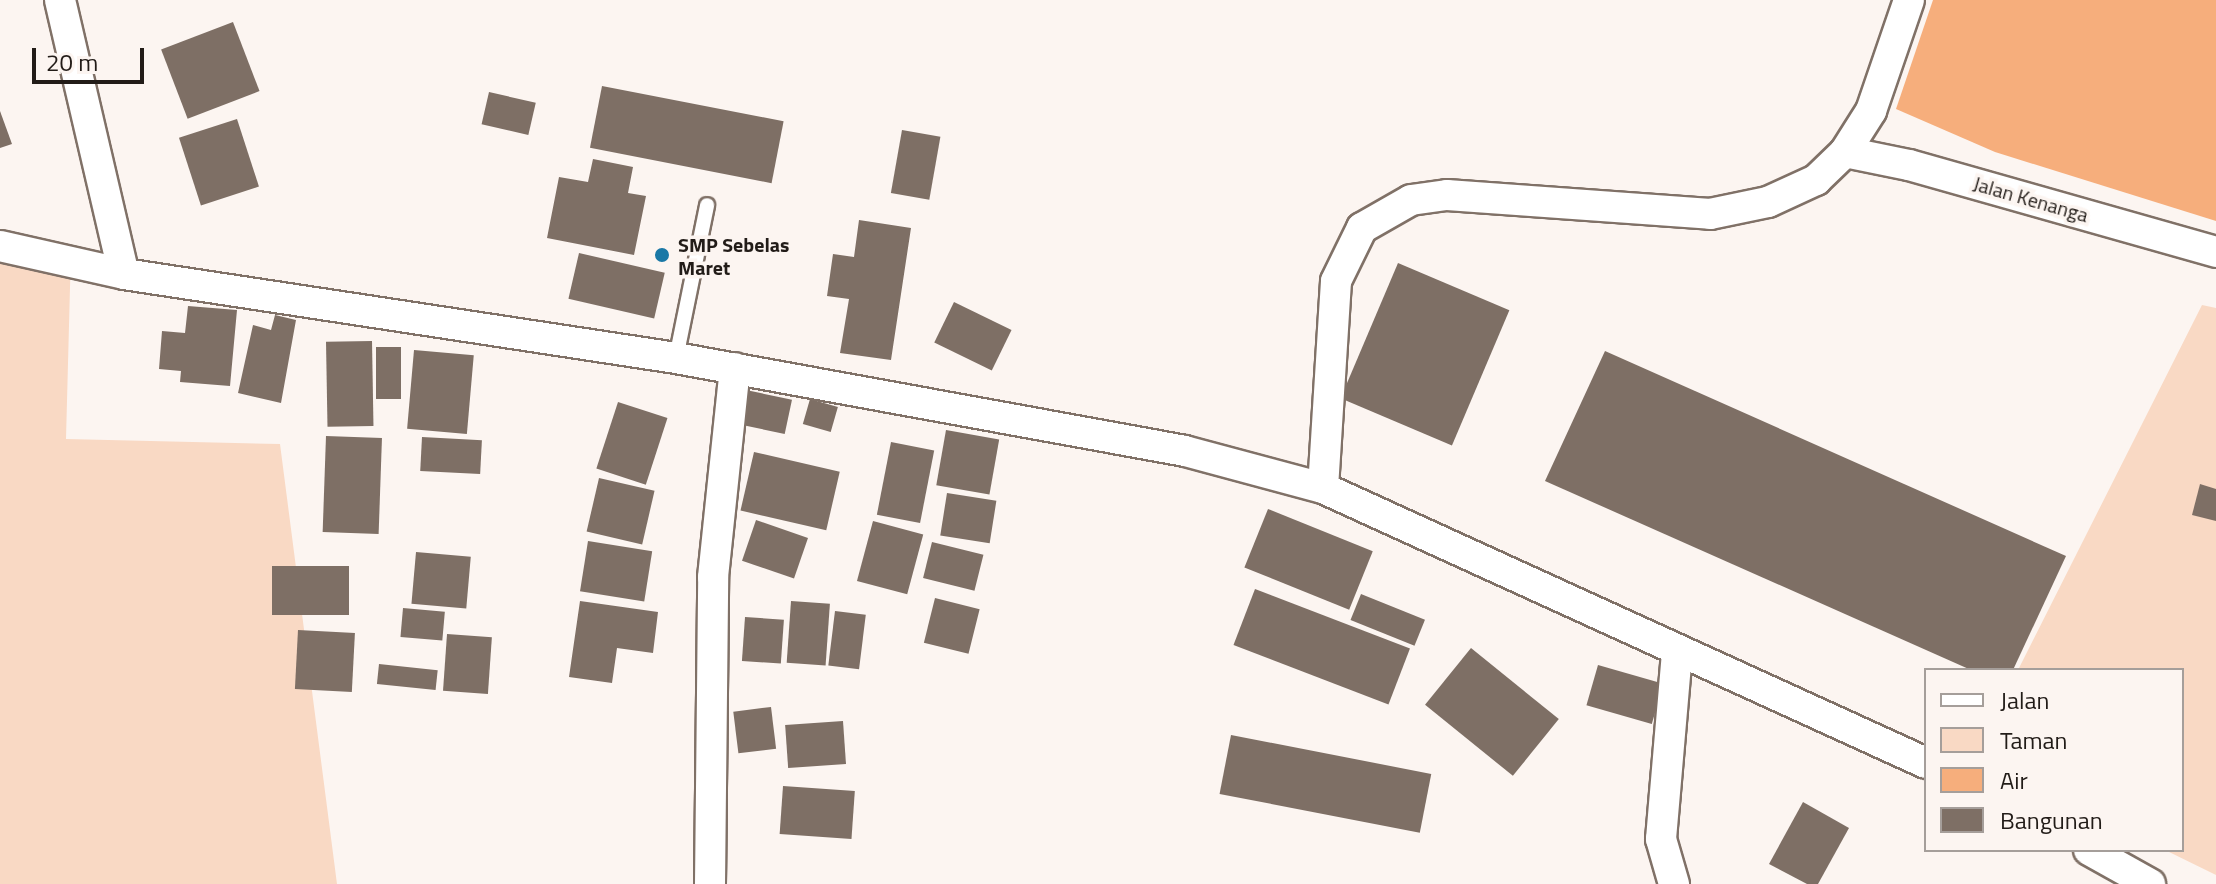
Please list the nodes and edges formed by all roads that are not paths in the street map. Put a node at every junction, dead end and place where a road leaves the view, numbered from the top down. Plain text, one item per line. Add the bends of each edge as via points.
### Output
1 (60, 0) edge
2 (1909, 0) edge
3 (1845, 152) junction
4 (707, 205) dead end
5 (0, 246) edge
6 (2216, 252) edge
7 (124, 274) junction
8 (676, 358) junction
9 (735, 368) junction
10 (1323, 488) junction
11 (1677, 654) junction
12 (1924, 762) edge
13 (2093, 852) edge
14 (710, 884) edge
15 (1674, 884) edge
16 (2150, 884) edge

1 - 7 street
2 - 3 street via 1871,111
3 - 6 street, Jalan Kenanga via 1909,165
3 - 10 street via 1816,180 1768,202 1710,214 1447,195 1411,200 1362,228 1336,281
4 - 8 lane
5 - 7 street
7 - 8 street
8 - 9 street
9 - 10 street via 1185,451
9 - 14 street via 713,577
10 - 11 street
11 - 12 street
11 - 15 street via 1661,839
13 - 16 street

